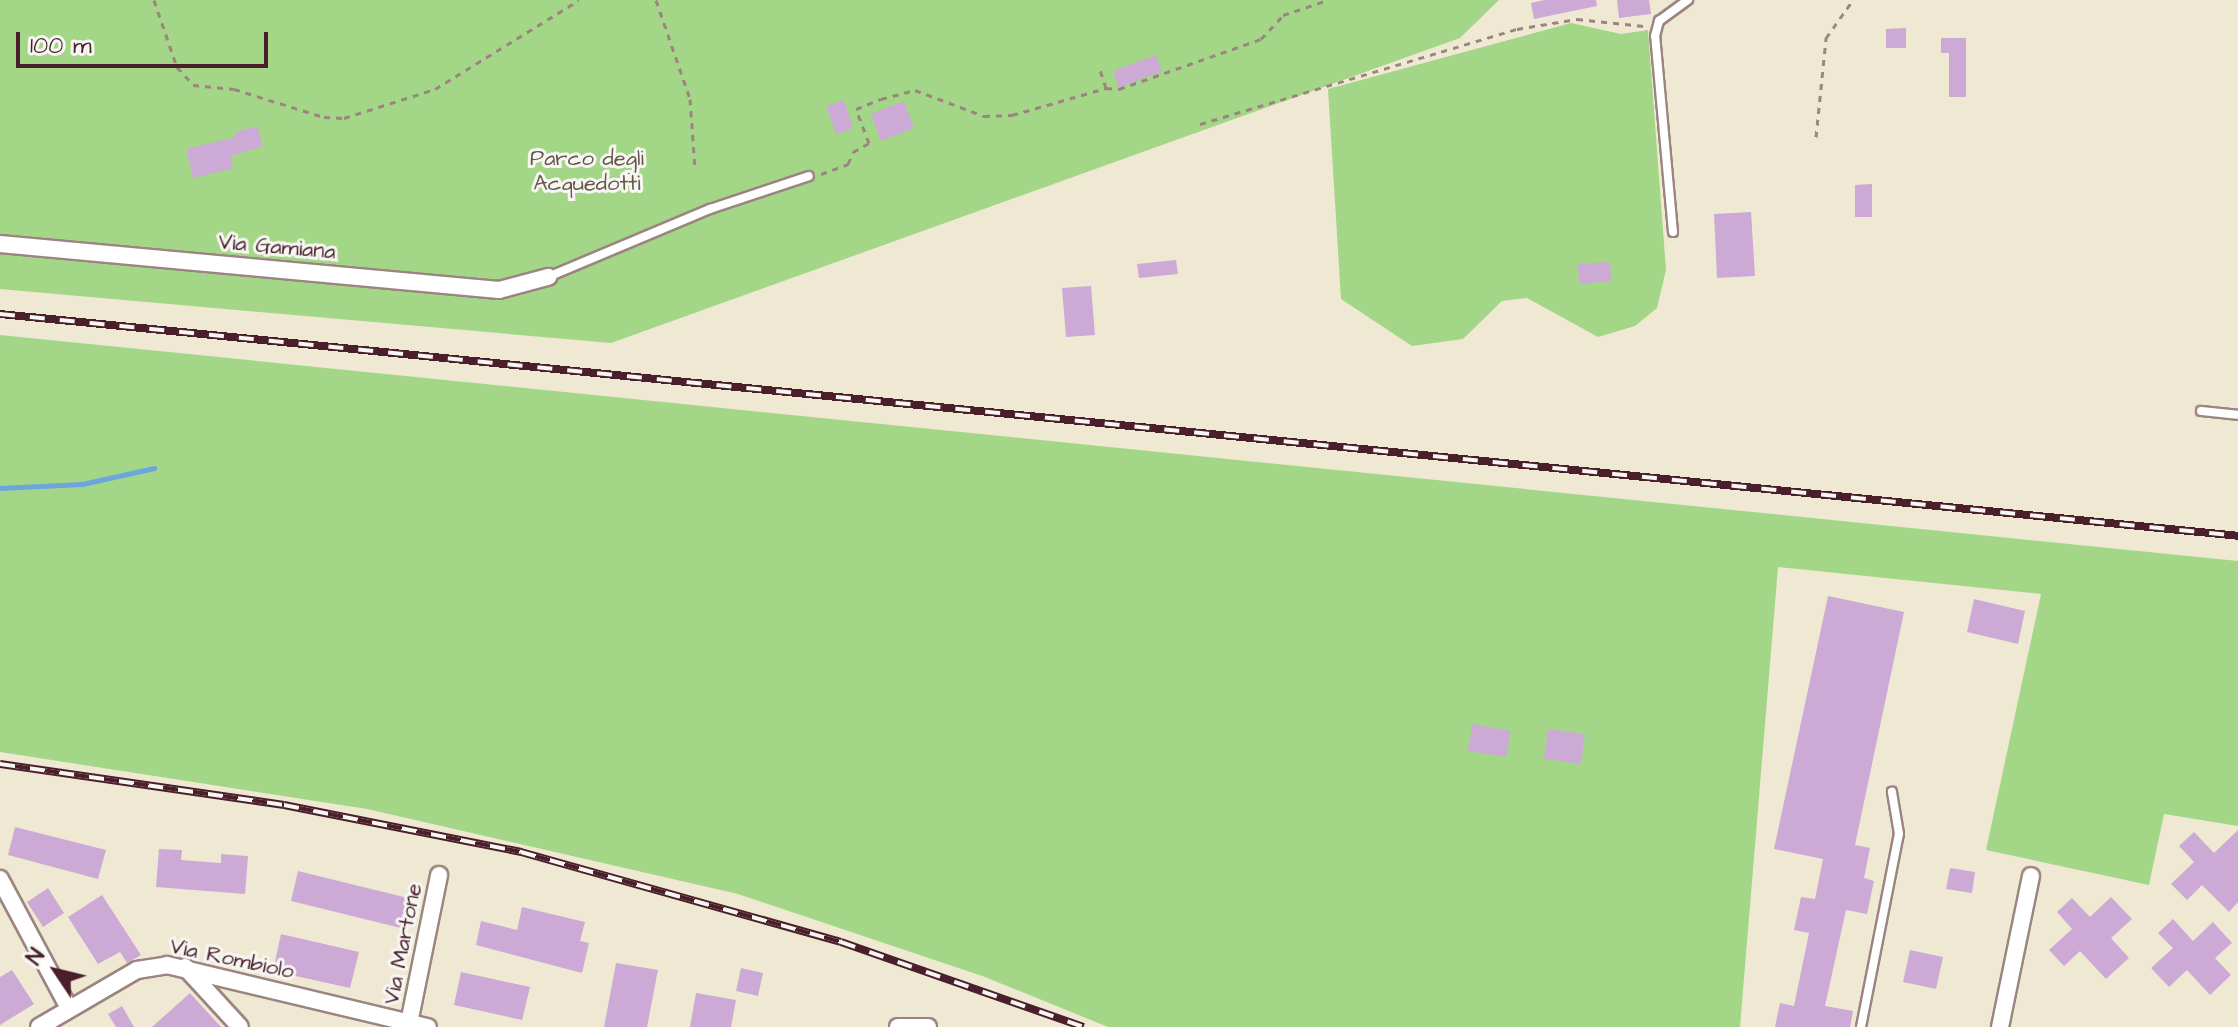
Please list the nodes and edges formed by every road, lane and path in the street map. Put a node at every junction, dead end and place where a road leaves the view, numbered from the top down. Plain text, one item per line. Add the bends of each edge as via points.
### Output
1 (154, 0) edge
2 (579, 0) edge
3 (656, 0) edge
4 (1328, 0) edge
5 (1688, 0) edge
6 (1853, 0) edge
7 (1659, 21) junction
8 (1100, 69) dead end
9 (1106, 88) junction
10 (1200, 124) dead end
11 (1816, 137) dead end
12 (695, 169) dead end
13 (809, 176) joint
14 (1673, 232) dead end
15 (0, 244) edge
16 (548, 277) joint
17 (2201, 411) dead end
18 (2238, 415) edge
19 (1892, 792) dead end
20 (439, 875) dead end
21 (2031, 876) dead end
22 (0, 879) edge
23 (185, 967) junction
24 (69, 1008) junction
25 (409, 1023) junction
26 (39, 1027) edge
27 (240, 1027) edge
28 (428, 1027) edge
29 (898, 1027) edge
30 (927, 1027) edge
31 (1861, 1027) edge
32 (2000, 1027) edge

1 - 2 path via 177,67 193,85 234,89 324,117 344,118 435,89
3 - 12 path via 690,99
4 - 9 path via 1283,15 1261,39 1119,89
5 - 7 lane
6 - 11 path via 1826,38
7 - 10 path via 1636,29 1577,19 1517,29
7 - 14 lane via 1655,36
8 - 9 path
9 - 13 path via 1012,115 984,116 915,90 881,99 856,109 869,143 853,152 848,164
13 - 16 lane via 710,209
15 - 16 street, Via Gamiana via 499,290
17 - 18 lane
19 - 31 lane via 1899,834
20 - 25 street, Via Martone
21 - 32 street
22 - 24 street
23 - 24 street, Via Rombiolo via 146,967
23 - 25 street, Via Rombiolo
23 - 27 street
24 - 26 street, Via Rombiolo
25 - 28 street, Via Rombiolo
29 - 30 street

